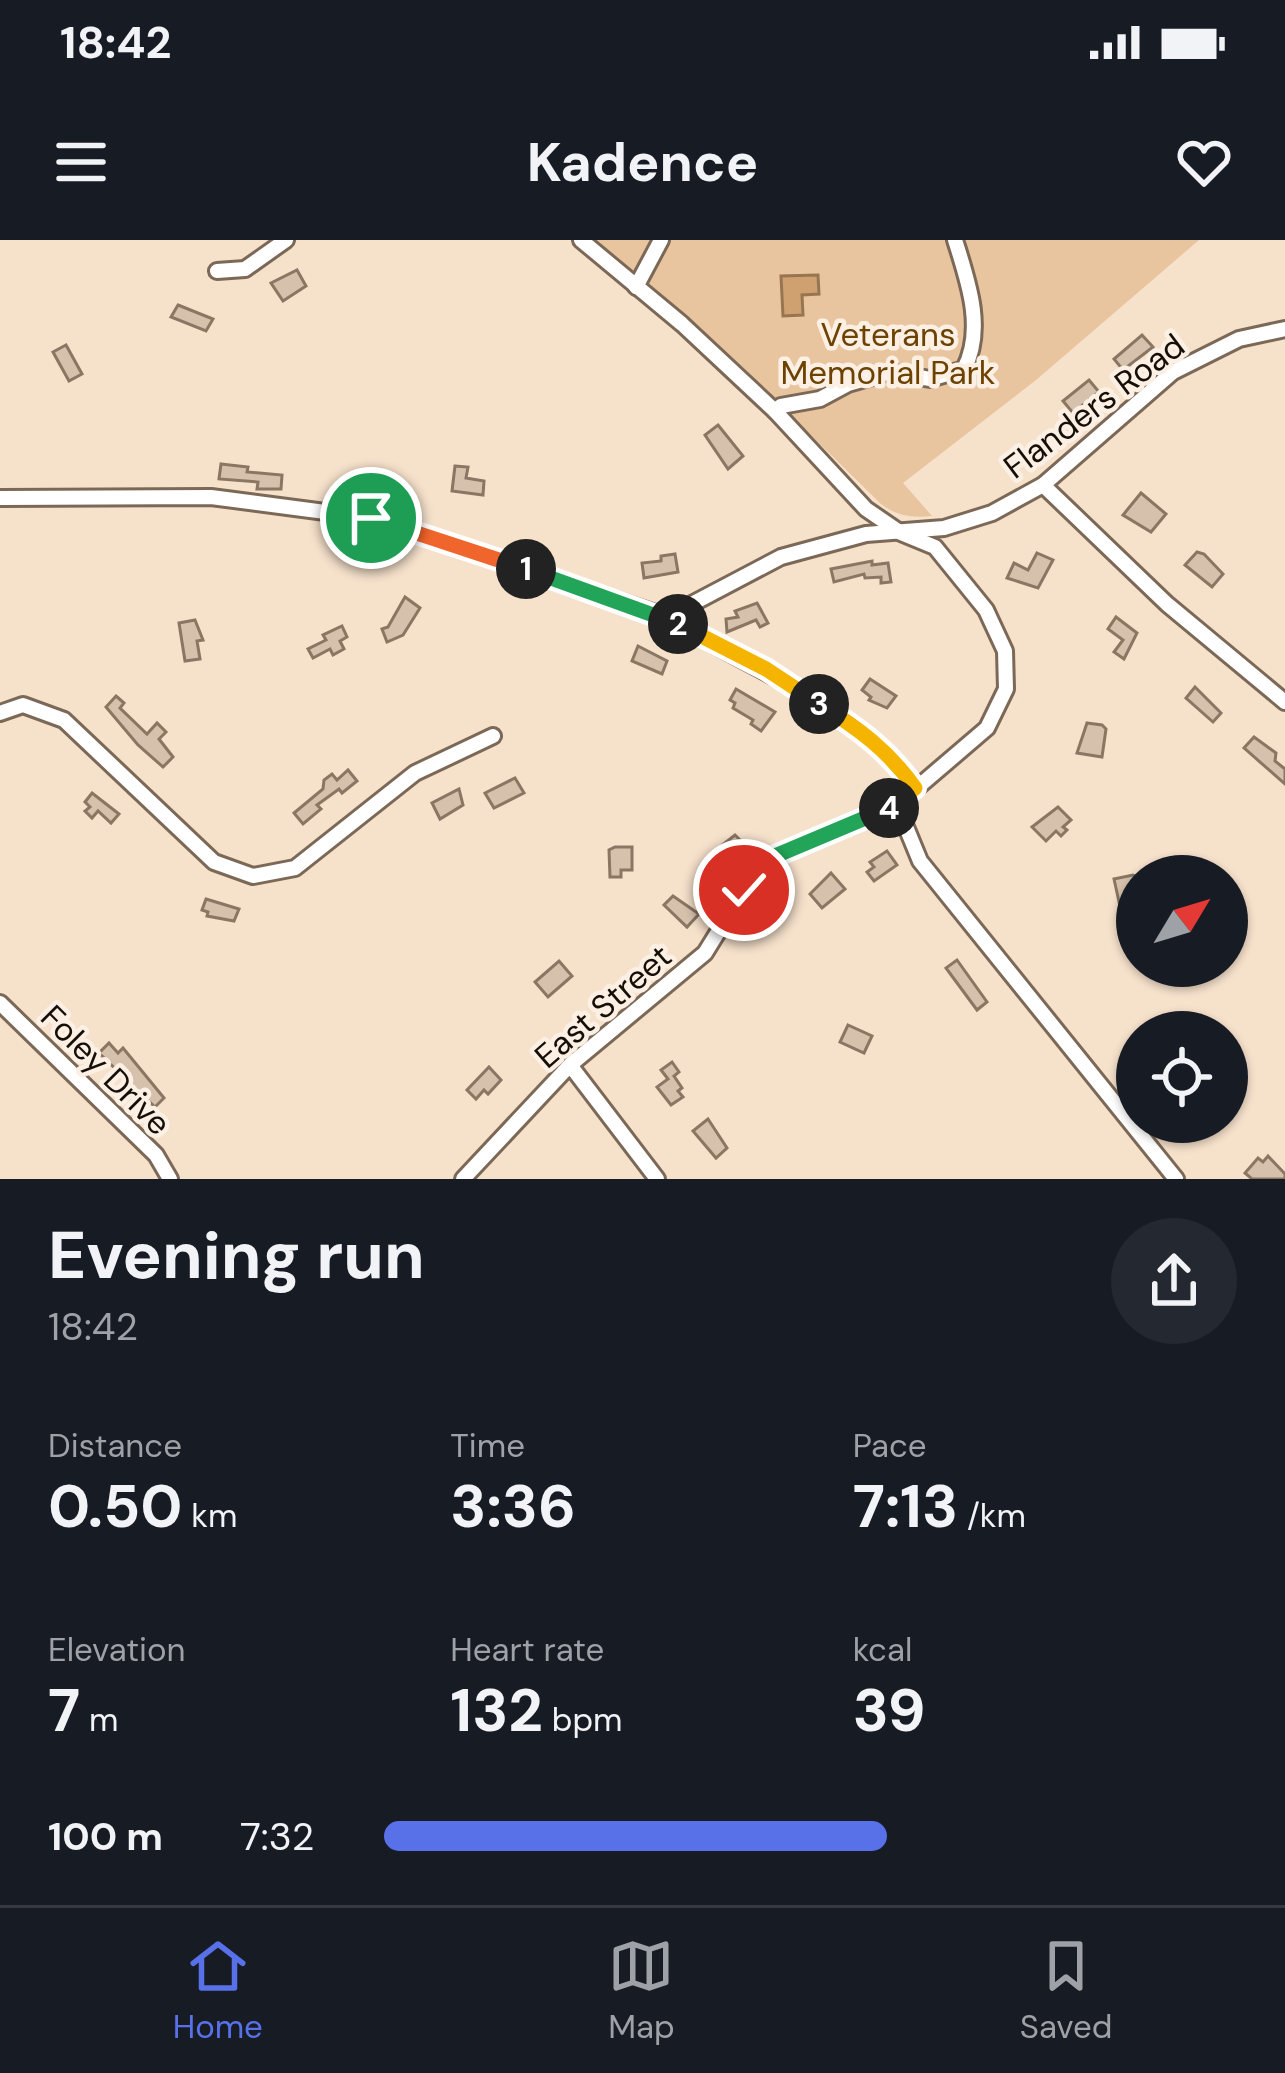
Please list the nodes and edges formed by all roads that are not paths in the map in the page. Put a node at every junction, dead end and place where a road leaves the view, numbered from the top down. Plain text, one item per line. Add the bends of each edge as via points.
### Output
1 (286, 240) edge
2 (581, 240) edge
3 (955, 240) edge
4 (658, 245) edge
5 (217, 271) dead end
6 (636, 287) junction
7 (1285, 328) edge
8 (775, 411) junction
9 (1043, 485) junction
10 (0, 498) edge
11 (901, 533) junction
12 (667, 617) junction
13 (1285, 702) edge
14 (0, 713) edge
15 (493, 736) dead end
16 (915, 788) junction
17 (897, 805) junction
18 (0, 1003) edge
19 (570, 1065) junction
20 (170, 1179) edge
21 (463, 1179) edge
22 (658, 1179) edge
23 (1176, 1179) edge

1 - 5 street via 245,269
2 - 6 street
3 - 8 street via 971,289 974,349 964,369 930,379 890,372
4 - 6 street
6 - 8 street
7 - 9 street, Flanders Road via 1239,339 1173,372
8 - 11 street via 866,509
9 - 11 street, Flanders Road via 992,513
9 - 13 street
10 - 12 street via 211,497 371,518
11 - 12 street, Flanders Road via 781,557
11 - 16 street via 935,547 986,610 1004,650 1006,689 987,728
12 - 16 street via 872,737
14 - 15 street via 23,705 64,720 214,862 253,877 295,868 415,772
16 - 17 street
17 - 19 street, East Street via 775,856 705,953
17 - 23 street via 920,861
18 - 20 street, Foley Drive via 156,1155
19 - 21 street, East Street
19 - 22 street

